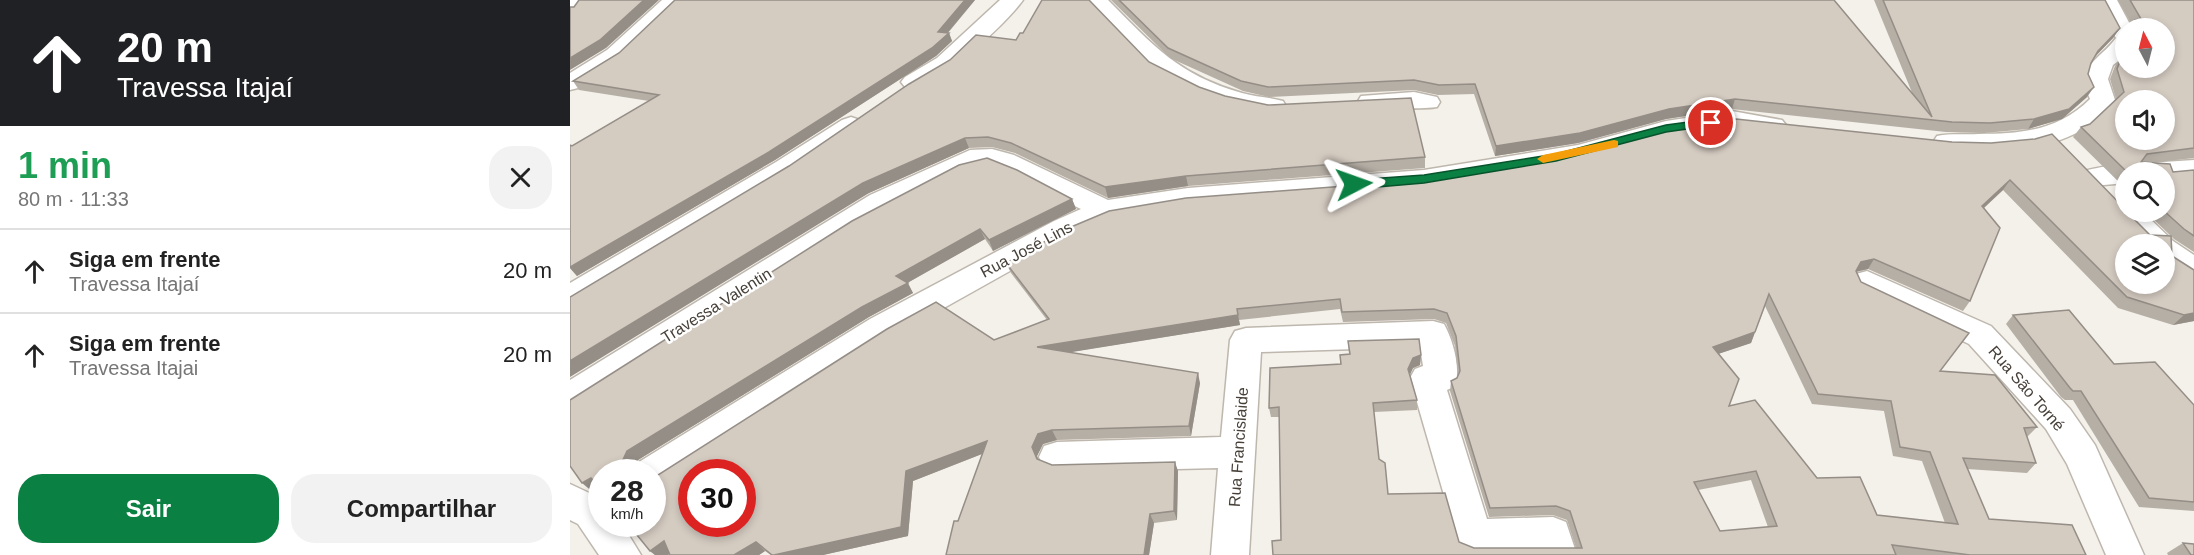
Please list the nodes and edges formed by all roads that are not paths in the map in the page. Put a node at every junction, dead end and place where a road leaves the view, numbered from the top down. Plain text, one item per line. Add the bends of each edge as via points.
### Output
1 (581, 0) edge
2 (674, 0) edge
3 (1012, 0) edge
4 (1096, 0) edge
5 (2106, 0) edge
6 (570, 8) edge
7 (2115, 20) edge
8 (2115, 50) edge
9 (570, 83) edge
10 (896, 94) edge
11 (1428, 102) dead end
12 (1348, 103) edge
13 (1292, 105) edge
14 (870, 112) edge
15 (1800, 128) edge
16 (1924, 140) edge
17 (2072, 155) junction
18 (2194, 169) edge
19 (2115, 170) edge
20 (2175, 170) edge
21 (2115, 200) edge
22 (1105, 210) junction
23 (2137, 222) edge
24 (2150, 234) edge
25 (2175, 257) edge
26 (2194, 270) edge
27 (1867, 282) edge
28 (570, 297) edge
29 (570, 397) edge
30 (1236, 452) junction
31 (1057, 457) dead end
32 (666, 464) edge
33 (583, 511) edge
34 (622, 555) edge
35 (1230, 555) edge
36 (1558, 555) edge
37 (2125, 555) edge

1 - 6 street
2 - 9 street via 615,55
3 - 10 street via 945,63
4 - 13 street via 1161,65 1236,99 1269,106
5 - 7 street
8 - 17 street via 2098,70 2095,83 2103,100 2072,127
11 - 12 street via 1414,99
14 - 28 street via 785,168
15 - 22 street, Rua José Lins via 1732,119 1666,129 1556,157 1424,179 1188,197
16 - 17 street via 1984,143 2028,139
17 - 19 street
17 - 21 street
18 - 20 street
22 - 29 street, Travessa Valentin via 992,157 970,158 861,213
22 - 32 street, Rua José Lins via 1064,228 881,328
23 - 24 street
25 - 26 street
27 - 37 street, Rua São Torné via 1980,334 2058,419 2082,456
30 - 31 street
30 - 35 street, Rua Francislaide
30 - 36 street, Rua Francislaide via 1246,340 1433,333 1442,378 1427,378 1473,537 1553,535
33 - 34 street

